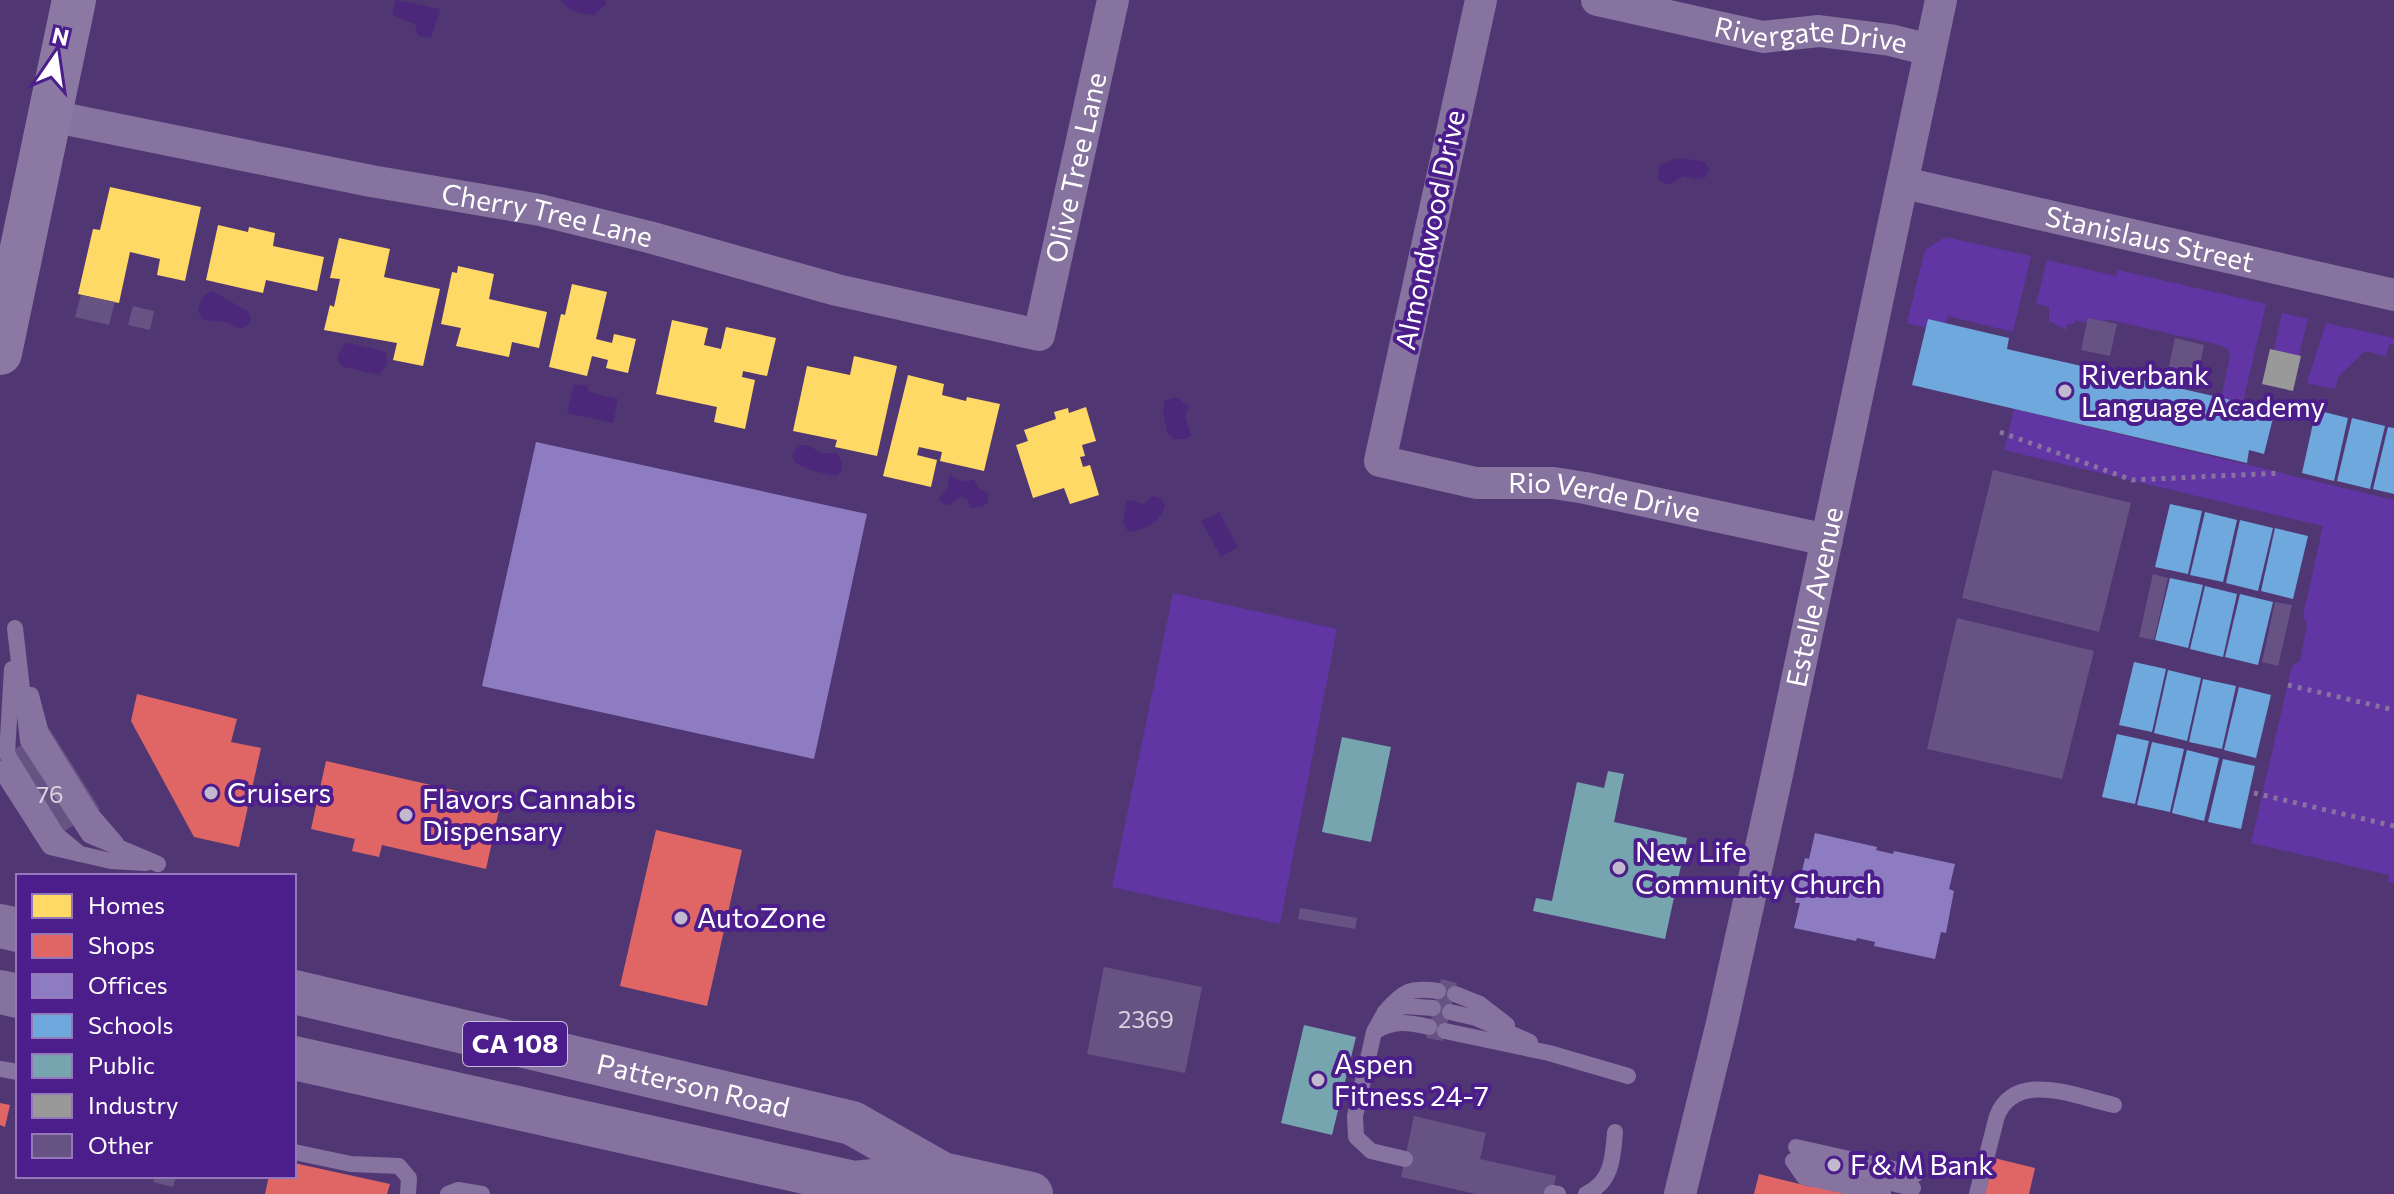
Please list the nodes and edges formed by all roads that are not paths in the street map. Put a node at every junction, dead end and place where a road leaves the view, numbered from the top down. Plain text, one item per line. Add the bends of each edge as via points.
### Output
1 (74, 0) edge
2 (1113, 0) edge
3 (1481, 0) edge
4 (1597, 0) edge
5 (1941, 0) edge
6 (1930, 50) junction
7 (51, 116) junction
8 (1904, 183) junction
9 (2394, 295) edge
10 (1039, 335) joint
11 (0, 353) edge
12 (1380, 461) joint
13 (1827, 540) junction
14 (15, 628) junction
15 (0, 728) edge
16 (0, 769) edge
17 (80, 854) junction
18 (296, 992) edge
19 (1385, 1012) junction
20 (1374, 1032) junction
21 (1524, 1039) junction
22 (1549, 1053) junction
23 (296, 1058) edge
24 (1628, 1076) dead end
25 (2114, 1105) dead end
26 (1615, 1132) dead end
27 (296, 1152) edge
28 (1405, 1159) dead end
29 (1914, 1181) dead end
30 (940, 1184) edge
31 (408, 1194) edge
32 (448, 1194) edge
33 (482, 1194) edge
34 (1031, 1194) edge
35 (1586, 1194) edge
36 (1680, 1194) edge
37 (1883, 1194) edge
38 (1977, 1194) edge

1 - 7 street
2 - 10 street, Olive Tree Lane
3 - 12 street, Almondwood Drive
4 - 6 street, Rivergate Drive via 1763,37 1831,32
5 - 6 street, Estelle Avenue
6 - 8 street, Estelle Avenue
7 - 10 street, Cherry Tree Lane via 540,210 837,290
7 - 11 street
8 - 9 street, Stanislaus Street
8 - 13 street, Estelle Avenue
12 - 13 street, Rio Verde Drive via 1476,483 1585,488
13 - 36 street, Estelle Avenue
14 - 15 lane
14 - 17 lane via 7,754 57,835
14 - 17 lane via 28,741 89,835 158,864
16 - 17 lane via 50,847
18 - 30 main road, Patterson Road / CA 108 via 852,1123
19 - 20 lane
19 - 21 lane via 1405,1006 1442,1010
19 - 21 lane via 1411,990 1446,992 1480,1004
20 - 22 lane via 1399,1022
20 - 28 lane via 1355,1116 1356,1137 1371,1151
21 - 22 lane
22 - 24 lane
23 - 30 main road, Patterson Road / CA 108 via 854,1183
25 - 38 lane via 2026,1088 2010,1098 1997,1116
26 - 35 lane via 1606,1179
27 - 31 lane via 351,1164 399,1166 409,1178
29 - 37 lane via 1795,1154 1804,1177
30 - 34 main road, Patterson Road / CA 108
32 - 33 lane

